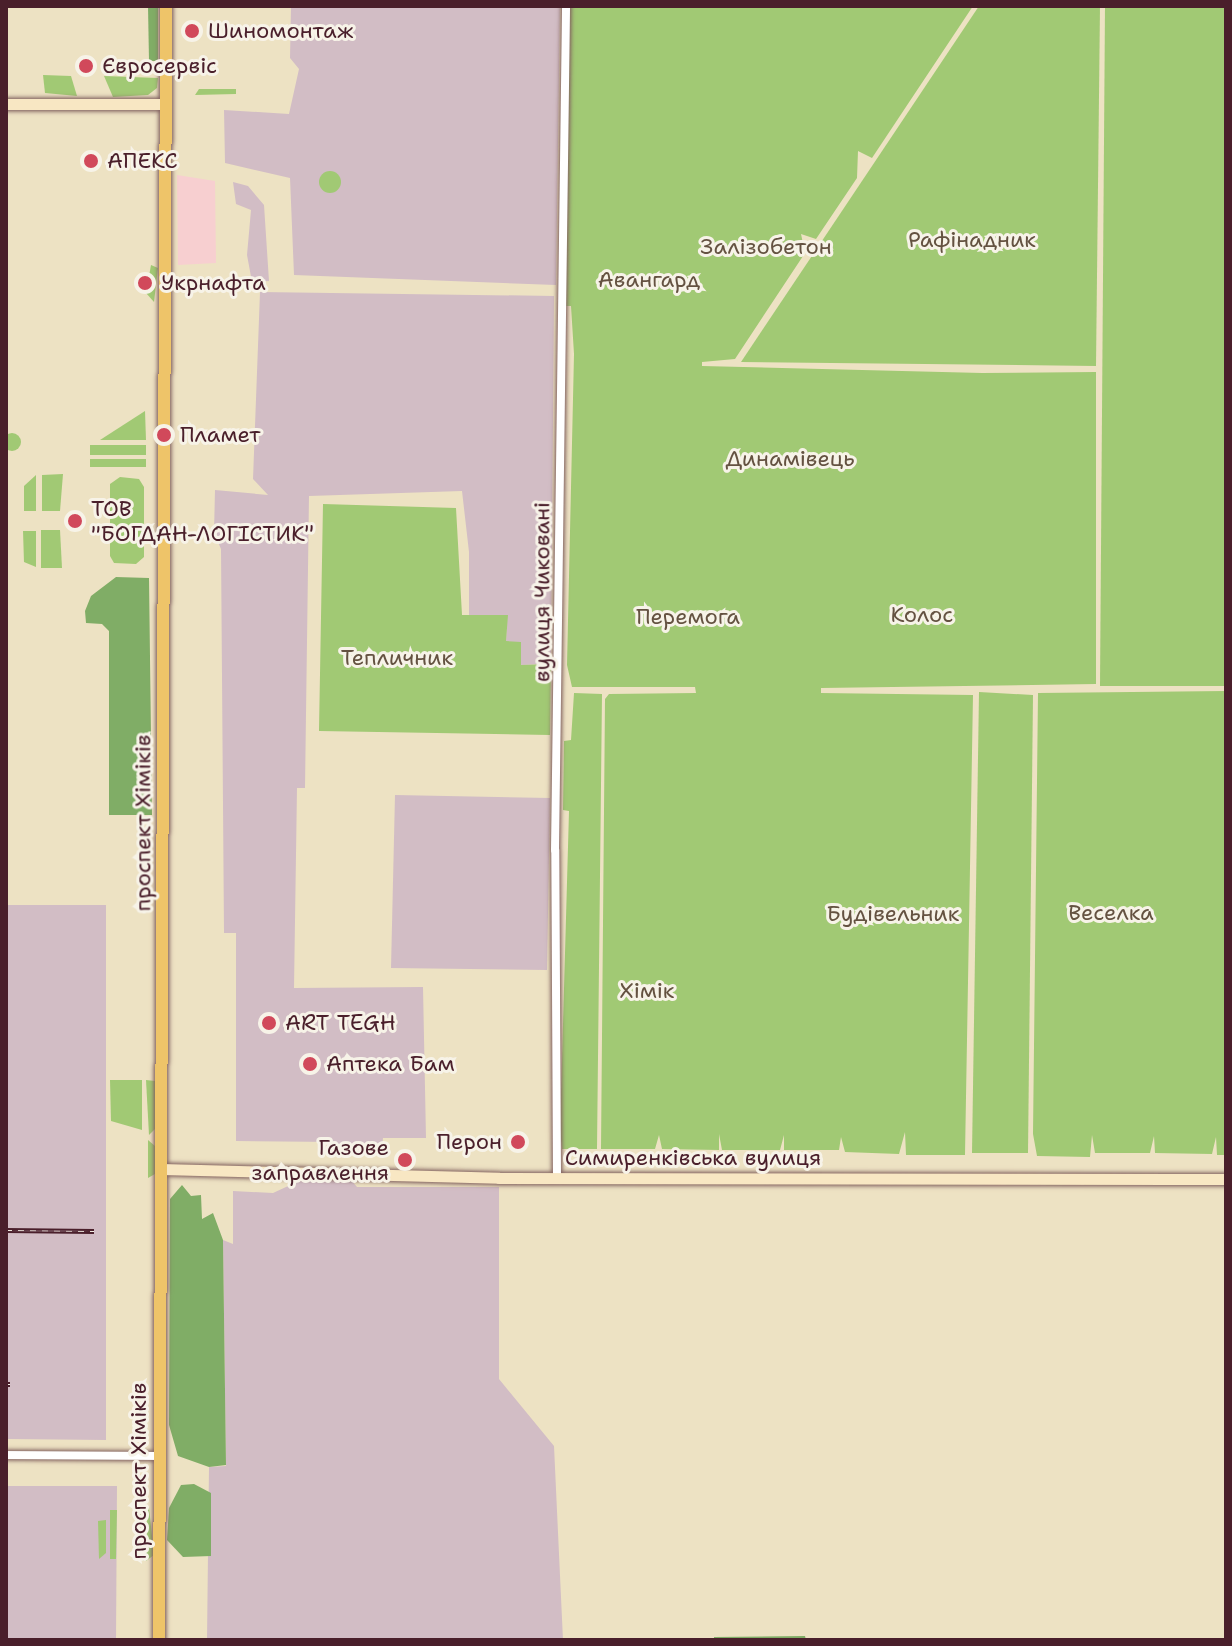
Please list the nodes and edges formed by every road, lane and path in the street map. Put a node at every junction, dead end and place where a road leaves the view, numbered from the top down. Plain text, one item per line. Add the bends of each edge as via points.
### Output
1 (166, 6) edge
2 (566, 6) edge
3 (6, 104) edge
4 (165, 104) junction
5 (161, 1169) junction
6 (557, 1178) junction
7 (1226, 1179) edge
8 (6, 1455) edge
9 (159, 1456) junction
10 (159, 1640) edge

1 - 4 main road, проспект Хіміків
2 - 6 street, вулиця Чиковані via 555,850
3 - 4 main road
4 - 5 main road, проспект Хіміків
5 - 6 main road, Симиренківська вулиця
5 - 9 main road, проспект Хіміків
6 - 7 main road, Симиренківська вулиця
8 - 9 street
9 - 10 main road, проспект Хіміків

